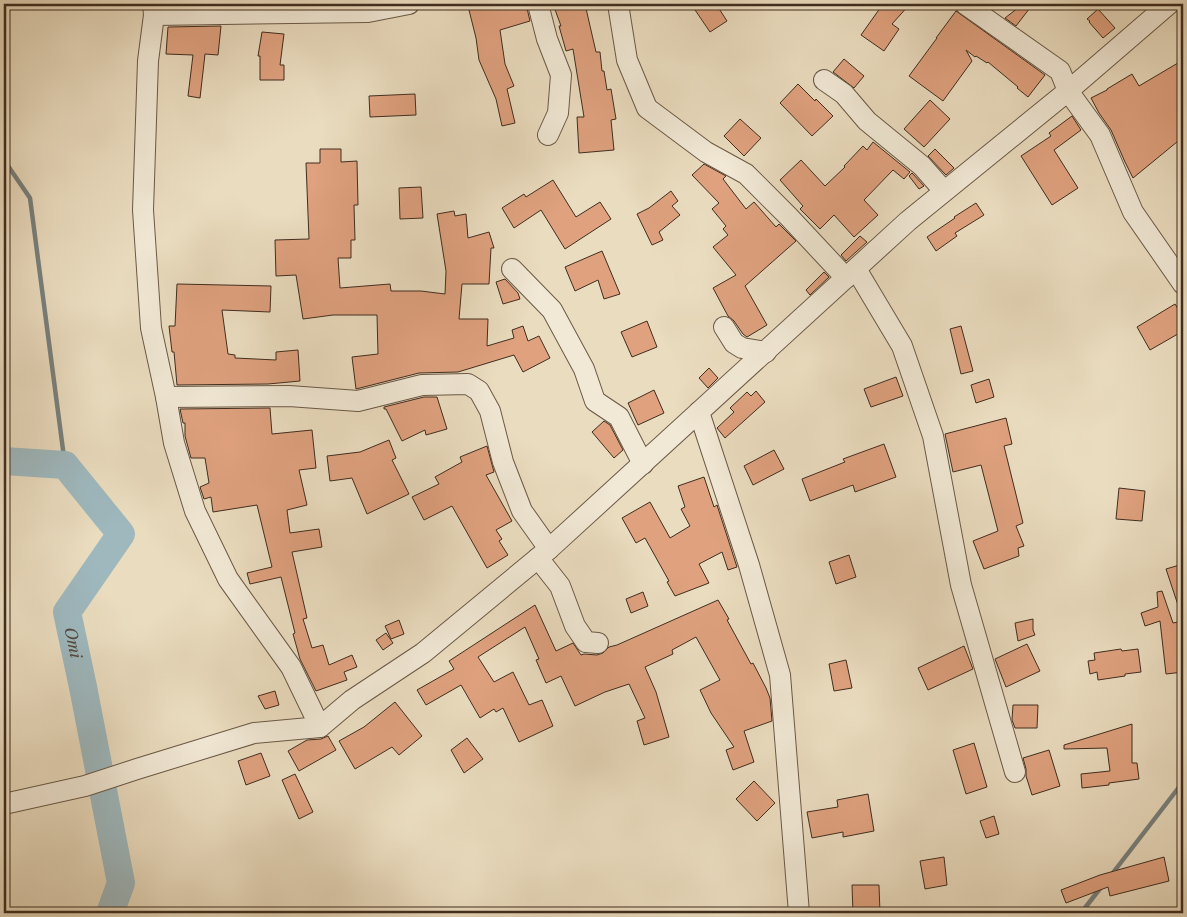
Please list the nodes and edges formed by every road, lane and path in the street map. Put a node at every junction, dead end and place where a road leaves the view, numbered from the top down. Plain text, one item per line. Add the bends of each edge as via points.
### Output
1 (409, 4) edge
2 (538, 4) edge
3 (618, 4) edge
4 (965, 4) edge
5 (1169, 4) edge
6 (154, 9) edge
7 (824, 80) dead end
8 (1068, 91) junction
9 (548, 135) dead end
10 (944, 191) junction
11 (512, 269) dead end
12 (851, 274) junction
13 (1183, 284) edge
14 (724, 327) dead end
15 (766, 352) junction
16 (166, 397) junction
17 (699, 412) junction
18 (643, 464) junction
19 (544, 554) junction
20 (598, 642) dead end
21 (320, 727) junction
22 (1015, 772) dead end
23 (4, 804) edge
24 (800, 913) edge

1 - 6 street via 368,12
2 - 9 street via 547,40 561,75 558,113
3 - 12 street via 627,60 646,108 706,152 746,174
4 - 8 street via 1060,71
5 - 8 street
6 - 16 street via 148,60 143,210 151,328
7 - 10 street via 844,94 867,121 922,166
8 - 10 street
8 - 13 street via 1100,135 1133,212
10 - 12 street
11 - 18 street via 552,310 584,369 595,401 619,417
12 - 15 street
12 - 22 street via 902,346 932,436 961,585
14 - 15 street via 734,343 742,348
15 - 17 street
16 - 19 street via 289,396 358,401 422,385 468,384 479,391 490,412 502,462 522,512
16 - 21 street via 174,442 194,511 228,579 290,667
17 - 18 street
17 - 24 street via 749,565 780,675
18 - 19 street
19 - 20 street via 575,626 586,642
19 - 21 street via 423,653 352,700
21 - 23 street via 254,733 85,786

